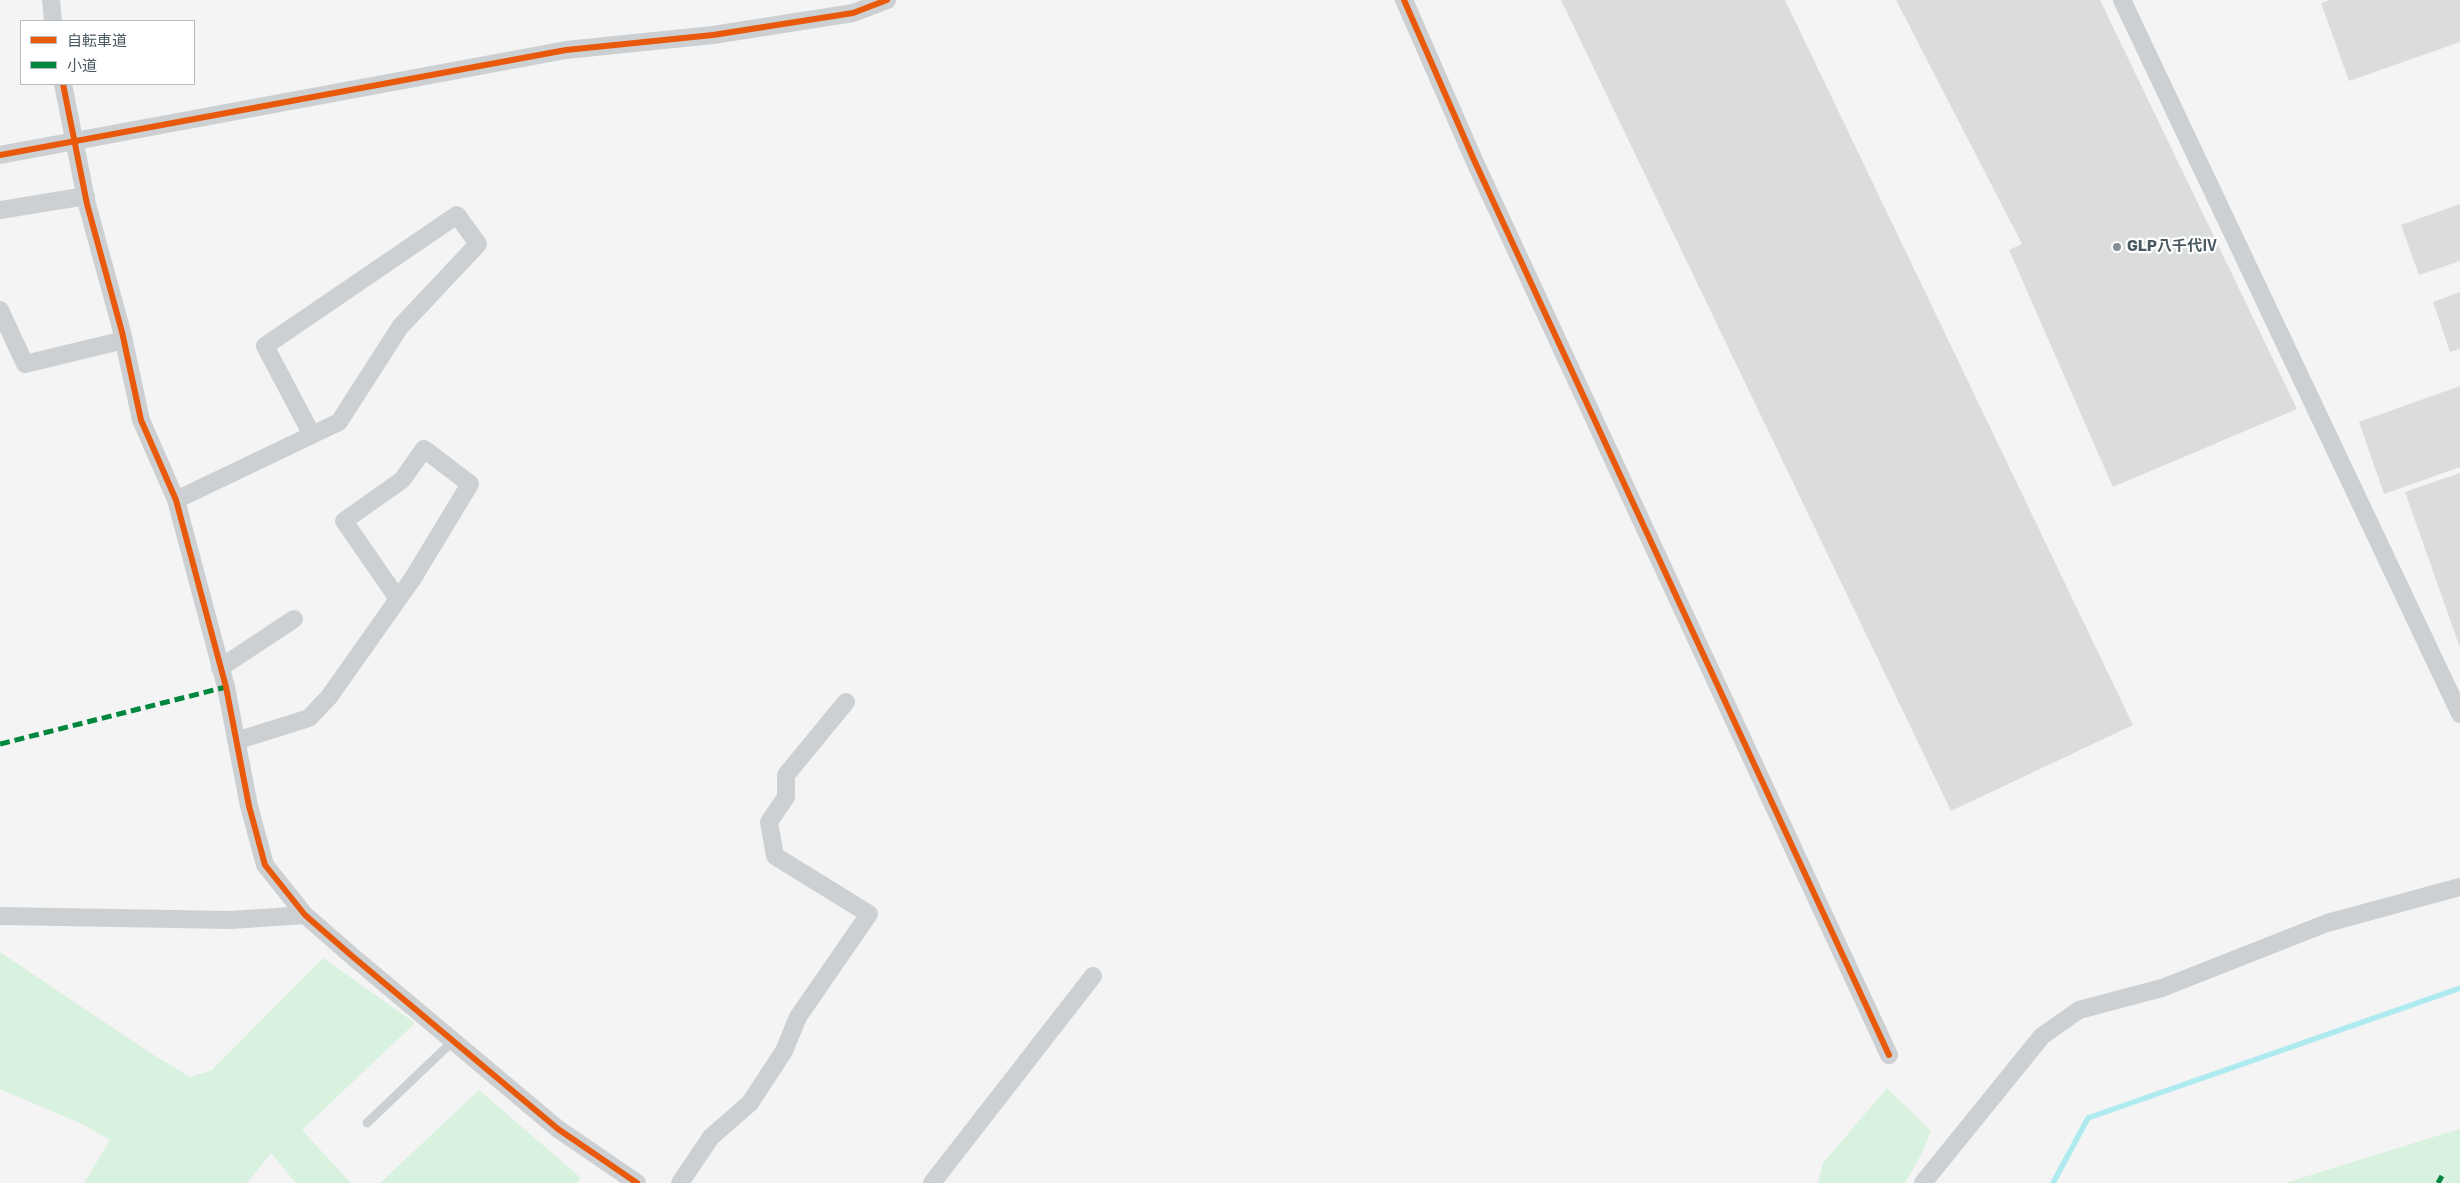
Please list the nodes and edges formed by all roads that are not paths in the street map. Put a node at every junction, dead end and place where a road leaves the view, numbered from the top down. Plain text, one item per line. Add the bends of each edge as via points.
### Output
1 (50, 0) edge
2 (887, 0) edge
3 (1404, 0) edge
4 (2122, 0) edge
5 (53, 20) edge
6 (63, 85) edge
7 (75, 141) junction
8 (0, 155) edge
9 (86, 196) junction
10 (0, 210) edge
11 (0, 310) edge
12 (124, 340) junction
13 (312, 435) junction
14 (176, 500) junction
15 (398, 599) junction
16 (294, 619) dead end
17 (220, 668) junction
18 (846, 702) dead end
19 (2460, 714) edge
20 (236, 741) junction
21 (2460, 887) edge
22 (305, 915) junction
23 (0, 916) edge
24 (1093, 976) dead end
25 (452, 1042) junction
26 (1889, 1055) dead end
27 (367, 1123) dead end
28 (637, 1183) edge
29 (680, 1183) edge
30 (932, 1183) edge
31 (1923, 1183) edge

1 - 5 street
2 - 7 street via 853,14 713,35 566,50
3 - 26 street via 1478,169
4 - 19 street
6 - 7 street
7 - 8 street
7 - 9 street
9 - 10 street
9 - 12 street
11 - 12 street via 25,364
12 - 14 street via 141,420
13 - 13 street via 339,422 400,327 478,244 457,215 265,346
13 - 14 street
14 - 17 street
15 - 15 street via 470,484 424,449 402,480 344,521
15 - 20 street via 310,718
16 - 17 street
17 - 20 street
18 - 29 street via 786,775 786,797 769,822 775,856 869,914 798,1017 784,1051 750,1103 711,1137
20 - 22 street via 265,865
21 - 31 street via 2327,923 2162,988 2079,1010 2042,1036
22 - 23 street via 231,920
22 - 25 street
24 - 30 street
25 - 27 lane
25 - 28 street via 558,1129

